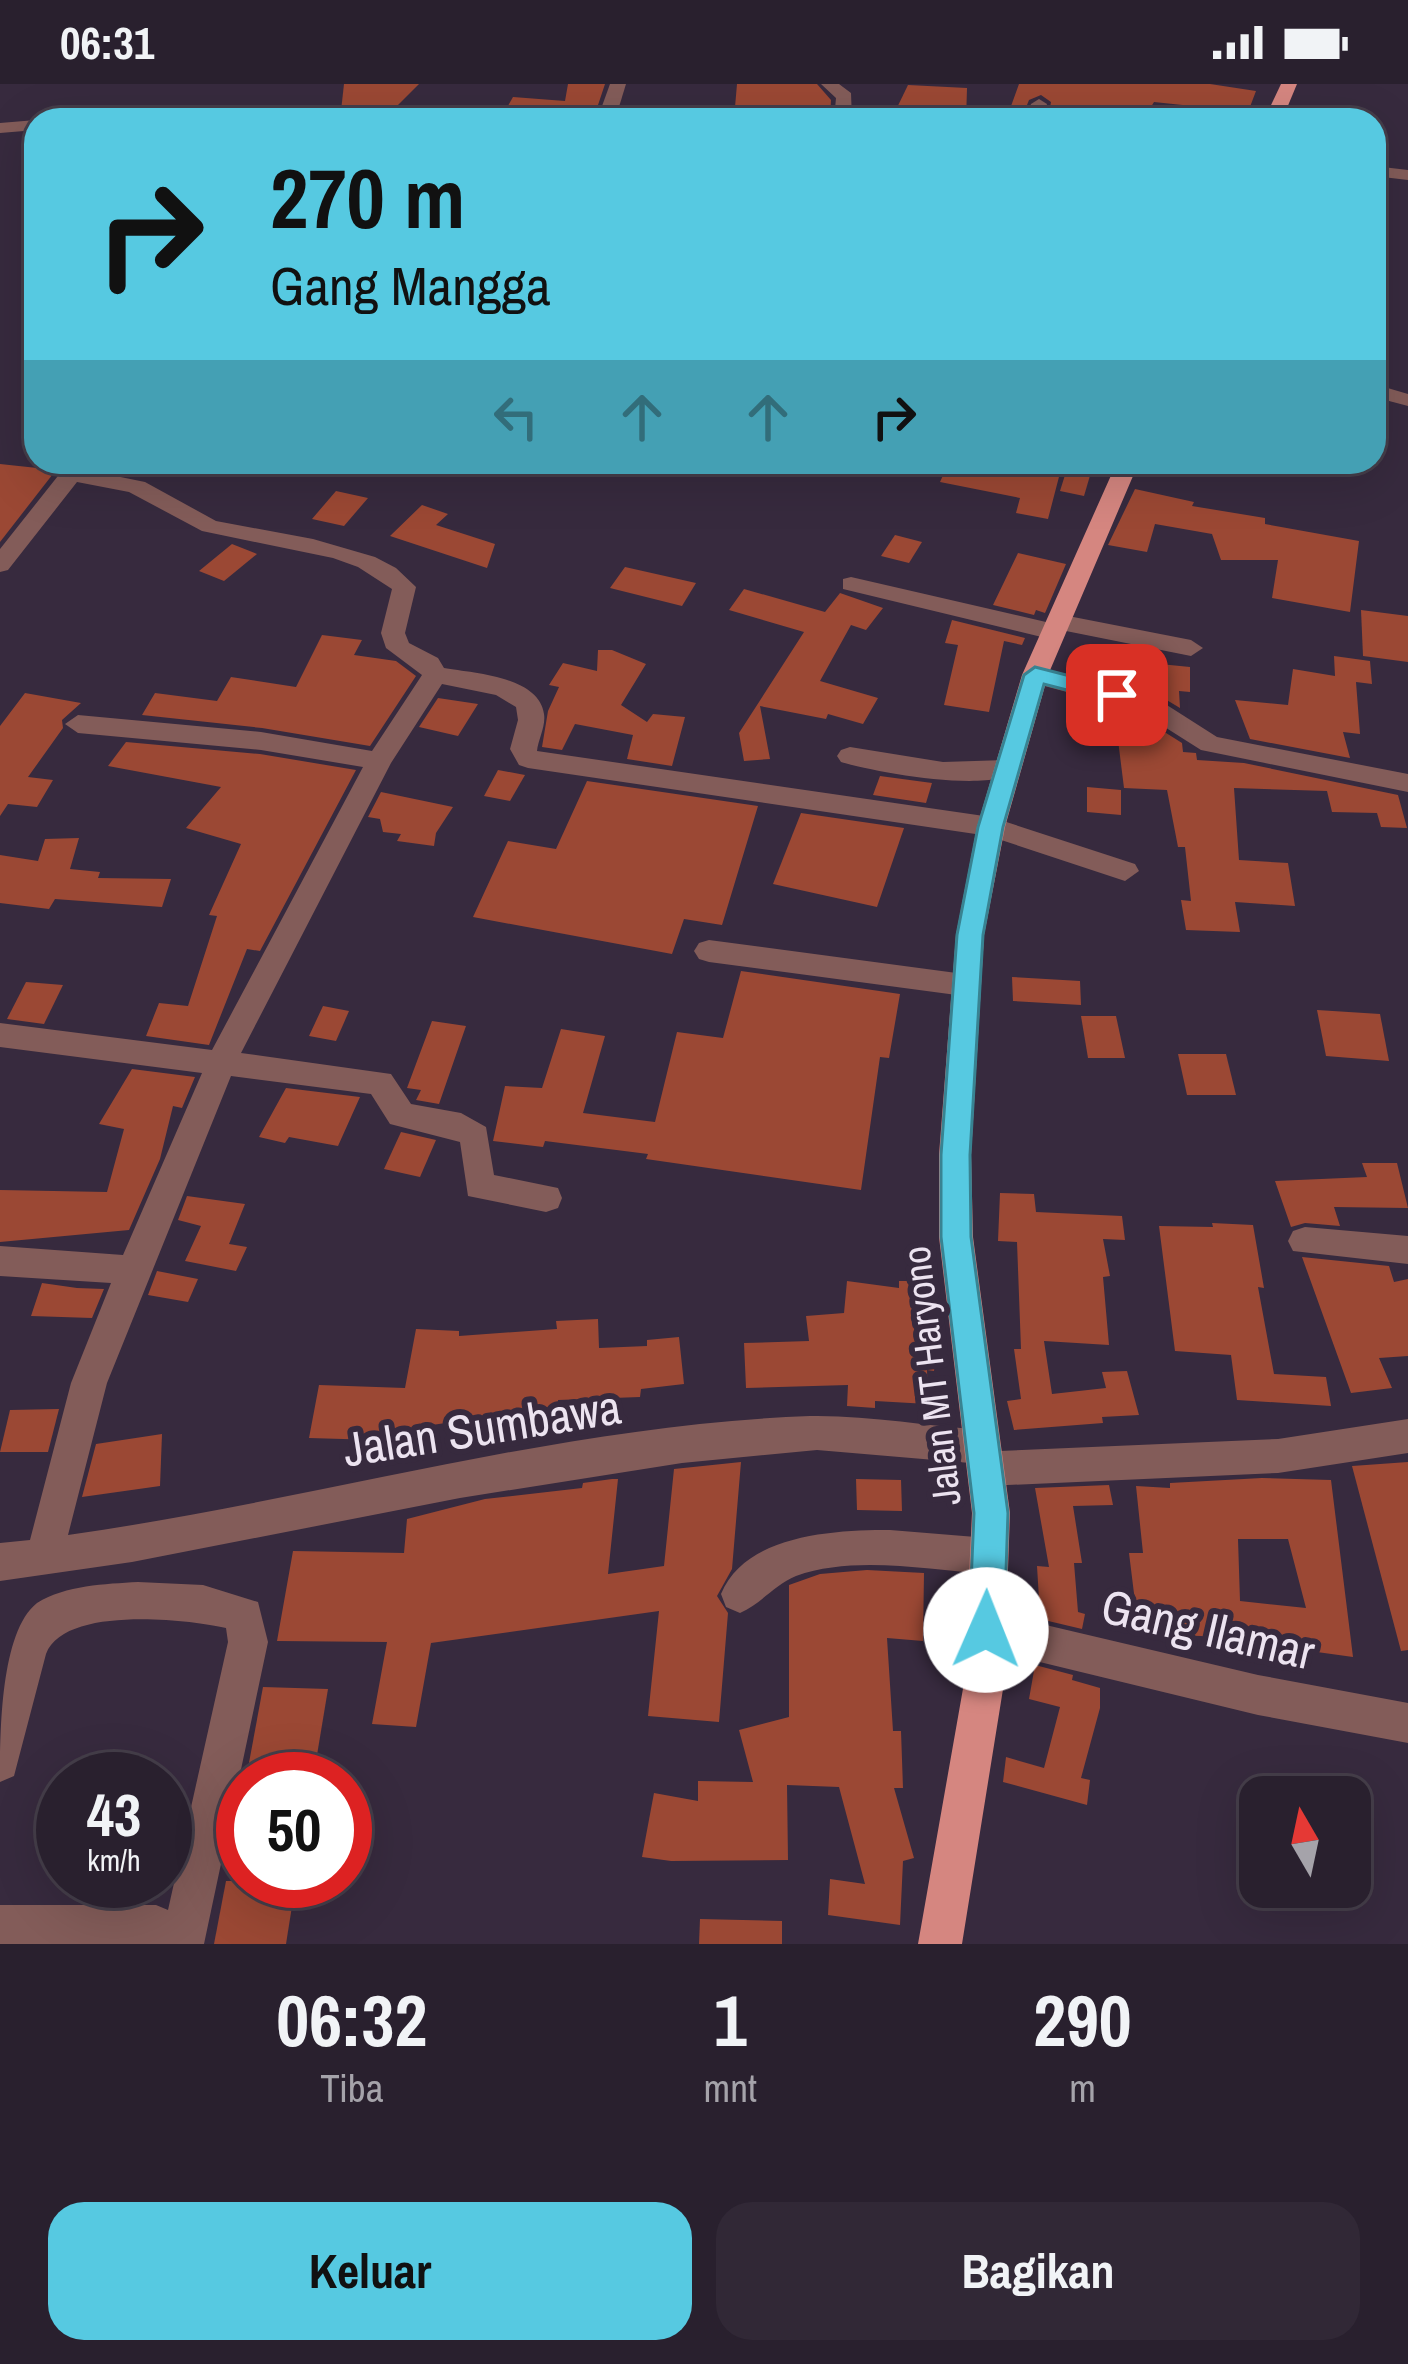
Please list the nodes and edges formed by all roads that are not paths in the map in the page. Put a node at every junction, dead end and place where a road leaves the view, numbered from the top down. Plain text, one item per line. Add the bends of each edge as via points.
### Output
1 (830, 84) edge
2 (844, 108) edge
3 (72, 474) edge
4 (96, 474) edge
5 (1123, 474) edge
6 (0, 565) edge
7 (851, 584) dead end
8 (1056, 627) junction
9 (1191, 648) dead end
10 (435, 675) junction
11 (1035, 675) junction
12 (78, 724) dead end
13 (850, 756) dead end
14 (379, 761) junction
15 (1006, 769) junction
16 (1408, 783) edge
17 (991, 827) junction
18 (1124, 871) dead end
19 (709, 950) dead end
20 (964, 985) junction
21 (0, 1035) edge
22 (223, 1062) junction
23 (546, 1198) dead end
24 (1305, 1241) dead end
25 (1408, 1250) edge
26 (0, 1261) edge
27 (134, 1270) junction
28 (1408, 1436) edge
29 (985, 1458) junction
30 (988, 1556) junction
31 (44, 1557) junction
32 (0, 1562) edge
33 (740, 1594) dead end
34 (986, 1630) junction
35 (1408, 1723) edge
36 (0, 1762) edge
37 (0, 1927) edge
38 (182, 1941) edge
39 (940, 1944) edge

1 - 2 street
3 - 6 street
4 - 10 street via 210,526 378,568 404,587 394,625 398,648
5 - 8 main road, Jalan MT Haryono
7 - 8 street
8 - 9 street
8 - 11 main road, Jalan MT Haryono
10 - 14 street
10 - 17 street via 526,699 529,759
11 - 15 main road, Jalan MT Haryono
11 - 16 street via 1150,706 1210,744
12 - 14 street
13 - 15 street via 944,771
14 - 22 street
15 - 17 main road, Jalan MT Haryono
17 - 18 street
17 - 20 main road, Jalan MT Haryono
19 - 20 street
20 - 29 main road, Jalan MT Haryono via 956,1237
21 - 22 street
22 - 23 street via 380,1083 401,1115 475,1136 479,1186
22 - 27 street
24 - 25 street
26 - 27 street
27 - 31 street via 89,1383
28 - 29 street, Jalan Sumbawa via 1278,1456
29 - 30 main road, Jalan MT Haryono
29 - 31 street, Jalan Sumbawa via 860,1433 796,1434 518,1471
30 - 33 street via 838,1550 777,1562
30 - 34 main road, Jalan MT Haryono
31 - 32 street, Jalan Sumbawa
34 - 35 street, Gang Ilamar
34 - 39 main road, Jalan MT Haryono via 975,1749
36 - 38 street via 35,1630 54,1613 144,1602 224,1604 244,1616 248,1642
37 - 38 street via 156,1928

